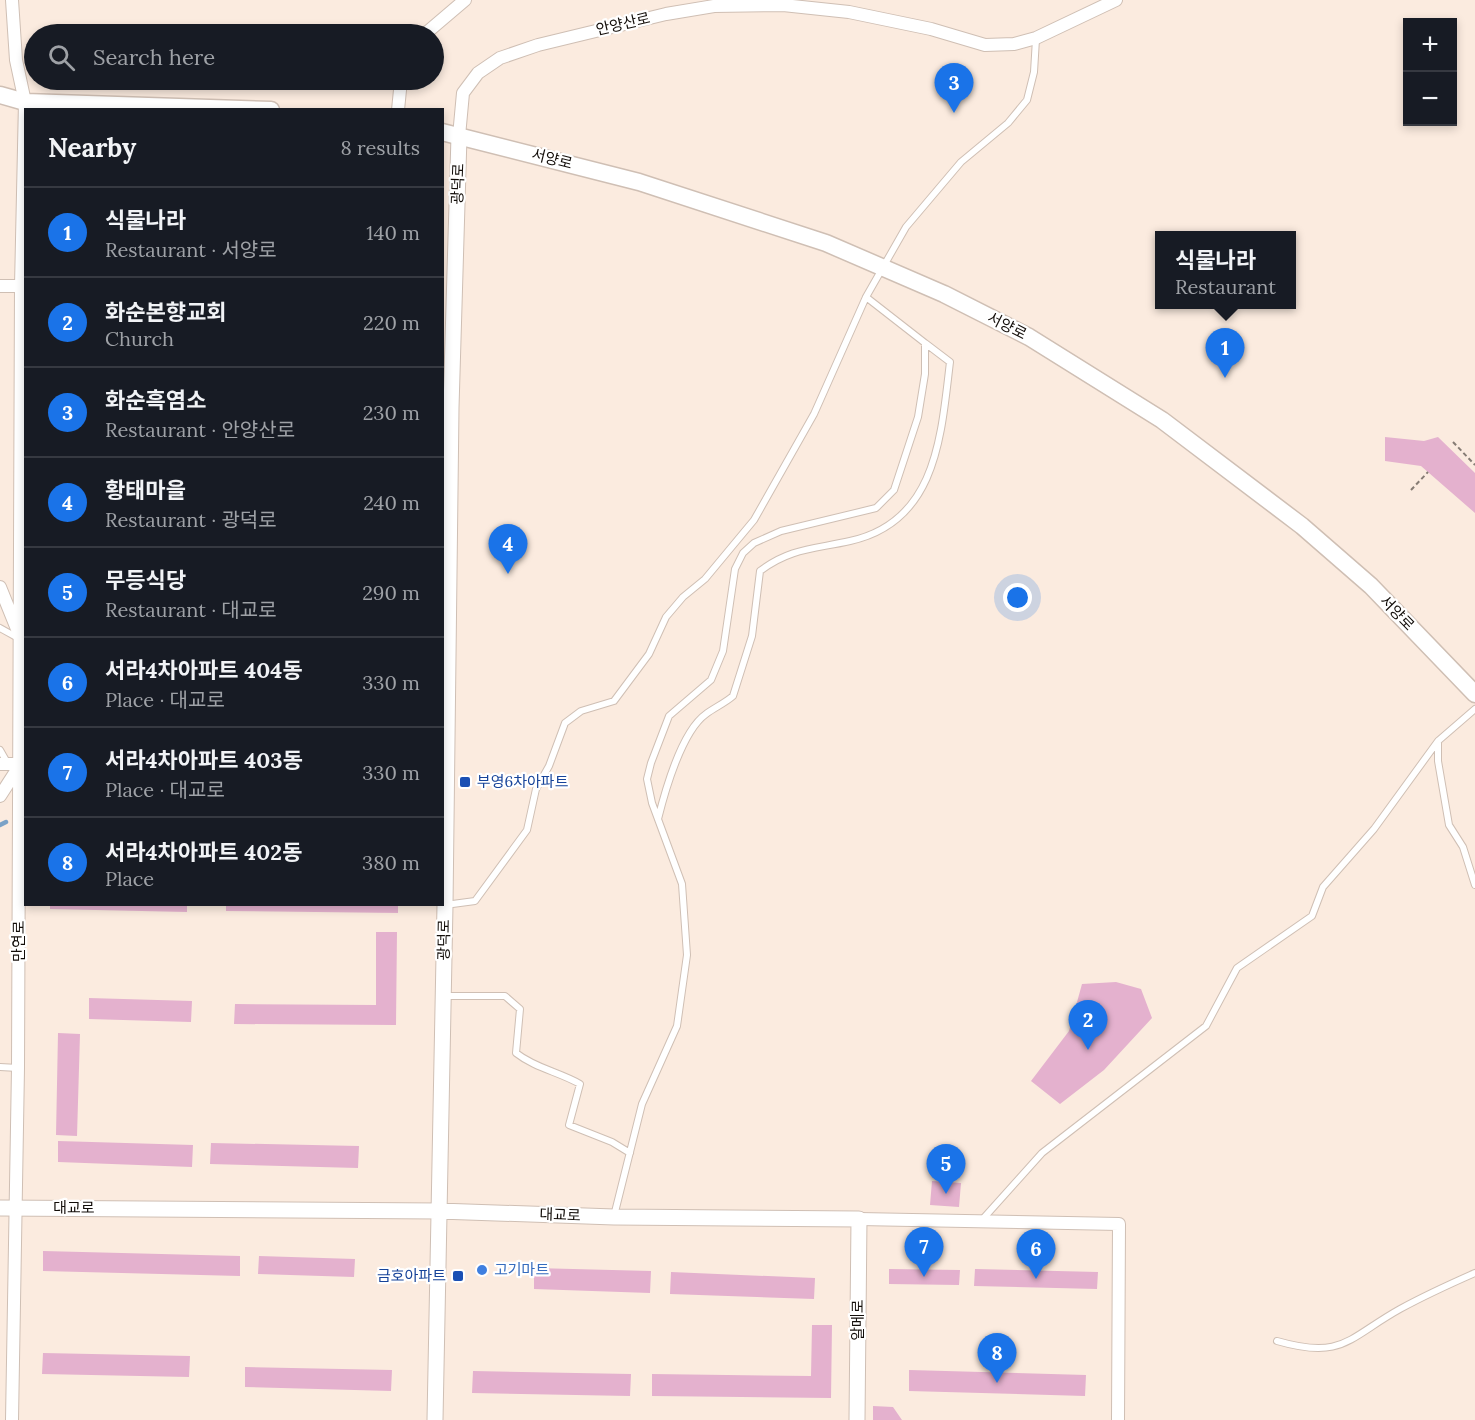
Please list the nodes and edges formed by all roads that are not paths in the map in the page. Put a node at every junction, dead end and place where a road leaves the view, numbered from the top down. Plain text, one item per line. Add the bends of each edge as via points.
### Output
1 (12, 0) edge
2 (465, 0) edge
3 (1116, 0) edge
4 (437, 24) edge
5 (1036, 38) junction
6 (400, 90) edge
7 (0, 95) edge
8 (25, 102) junction
9 (0, 108) edge
10 (25, 108) edge
11 (210, 108) edge
12 (398, 108) edge
13 (451, 134) edge
14 (24, 148) edge
15 (884, 268) junction
16 (0, 286) edge
17 (21, 286) junction
18 (866, 297) junction
19 (925, 343) junction
20 (23, 404) edge
21 (447, 408) edge
22 (0, 588) edge
23 (0, 628) edge
24 (23, 639) edge
25 (445, 646) edge
26 (1473, 689) edge
27 (1475, 709) edge
28 (1438, 741) junction
29 (0, 750) edge
30 (10, 764) edge
31 (0, 796) edge
32 (658, 820) junction
33 (1475, 885) edge
34 (445, 905) junction
35 (443, 996) junction
36 (0, 1068) edge
37 (18, 1068) junction
38 (630, 1153) junction
39 (0, 1208) edge
40 (17, 1208) junction
41 (439, 1211) junction
42 (614, 1217) junction
43 (858, 1219) junction
44 (981, 1221) junction
45 (1475, 1273) edge
46 (1277, 1341) dead end
47 (12, 1420) edge
48 (435, 1420) edge
49 (857, 1420) edge
50 (1118, 1420) edge

1 - 8 street, 만연로 via 16,60
2 - 4 street
3 - 5 street, 안양산로
5 - 13 street, 안양산로 via 1014,45 985,45 849,12 783,5 714,6 538,45 500,58 478,74 463,93
5 - 15 lane via 1027,100 1008,123 961,162 906,227
6 - 12 street
7 - 8 main road
8 - 9 main road
8 - 10 street, 만연로
8 - 11 main road
13 - 15 main road, 서양로 via 639,182 730,210
13 - 21 street, 광덕로
14 - 17 street, 만연로
15 - 18 lane
15 - 26 main road, 서양로 via 1029,338 1162,420 1302,526 1371,586
16 - 17 street
17 - 20 street, 만연로
18 - 19 lane
18 - 34 lane via 814,414 754,520 705,579 670,612 650,654 614,701 581,711 566,723 536,789 527,830 475,901
19 - 32 lane via 918,417 894,489 876,508 781,531 754,543 743,553 735,569 723,651 711,680 669,716 651,763 647,779
19 - 32 lane via 950,362 938,449 919,493 909,510 870,537 798,550 760,571 752,636 733,696 705,715 692,732 666,786
20 - 24 street, 만연로
21 - 25 street, 광덕로
22 - 24 street
23 - 24 lane
24 - 30 street, 만연로
25 - 34 street, 광덕로
27 - 28 lane
28 - 33 lane via 1449,825 1463,847
28 - 44 lane via 1374,829 1323,886 1312,916 1237,968 1206,1026 1042,1153
29 - 30 lane
30 - 31 street
30 - 37 street, 만연로
32 - 38 lane via 682,884 687,955 677,1026 650,1082
34 - 35 street, 광덕로
35 - 38 lane via 505,996 515,1004 520,1009 516,1053 580,1084 569,1125
35 - 41 street, 광덕로
36 - 37 lane
37 - 40 street, 만연로
38 - 42 lane
39 - 40 street, 대교로
40 - 41 street, 대교로
40 - 47 street, 만연로
41 - 42 street, 대교로
41 - 48 street, 광덕로
42 - 43 street, 대교로
43 - 44 street, 대교로
43 - 49 street, 알메로
44 - 50 street, 대교로 via 1119,1224
45 - 46 lane via 1334,1347 1314,1349

